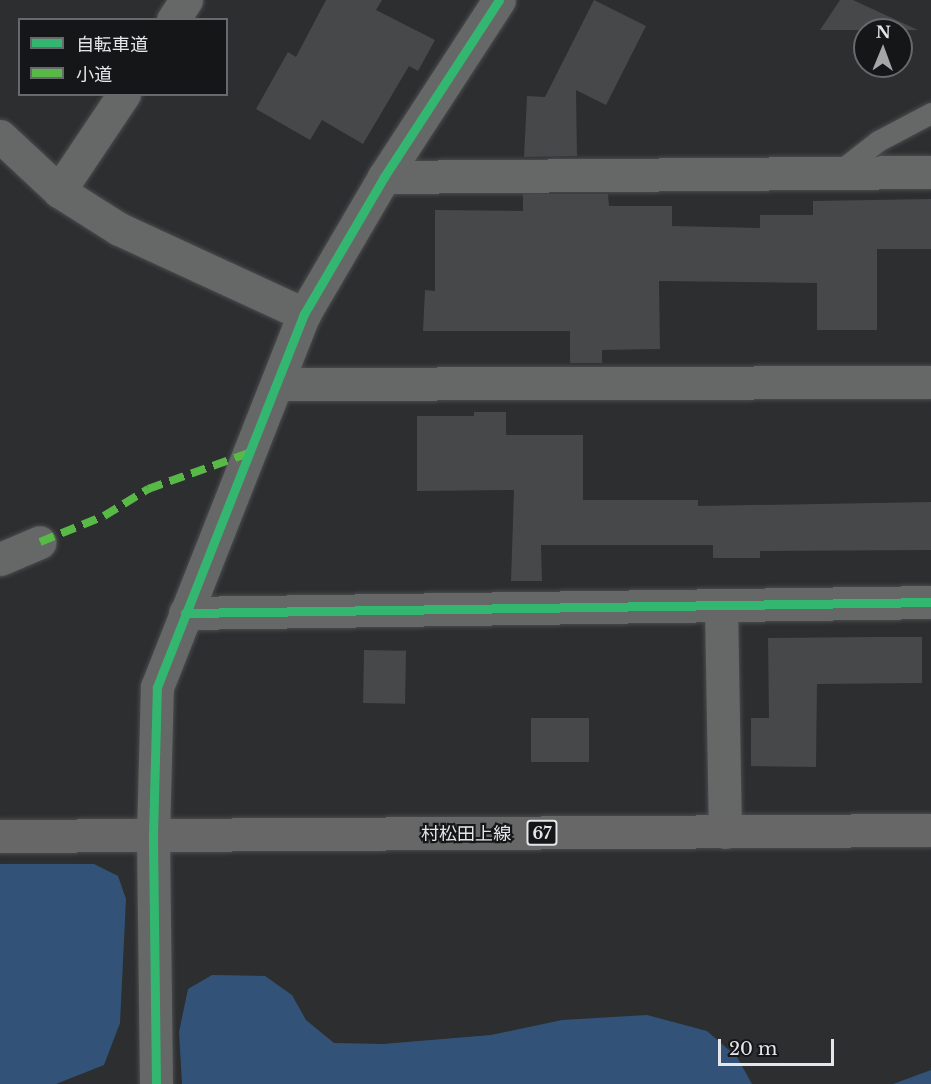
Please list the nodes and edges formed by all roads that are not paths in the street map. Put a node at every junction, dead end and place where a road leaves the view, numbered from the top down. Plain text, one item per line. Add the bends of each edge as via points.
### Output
1 (186, 0) edge
2 (499, 0) edge
3 (174, 18) edge
4 (122, 96) edge
5 (931, 113) edge
6 (0, 136) edge
7 (837, 172) junction
8 (931, 172) edge
9 (384, 177) junction
10 (59, 191) junction
11 (304, 314) junction
12 (931, 382) edge
13 (279, 384) junction
14 (40, 542) dead end
15 (0, 559) edge
16 (931, 602) edge
17 (721, 606) junction
18 (185, 613) junction
19 (931, 830) edge
20 (725, 832) junction
21 (0, 836) edge
22 (153, 836) junction
23 (156, 1084) edge

1 - 3 street
2 - 9 street
4 - 10 street
5 - 7 lane via 878,141
6 - 10 street
7 - 8 street
7 - 9 street
9 - 11 street
10 - 11 street via 119,229
11 - 13 street
12 - 13 street
13 - 18 street
14 - 15 street
16 - 17 street
17 - 18 street
17 - 20 street
18 - 22 street via 157,687
19 - 20 main road, 村松田上線 / 67
20 - 22 main road, 村松田上線 / 67
21 - 22 main road, 村松田上線 / 67
22 - 23 street

